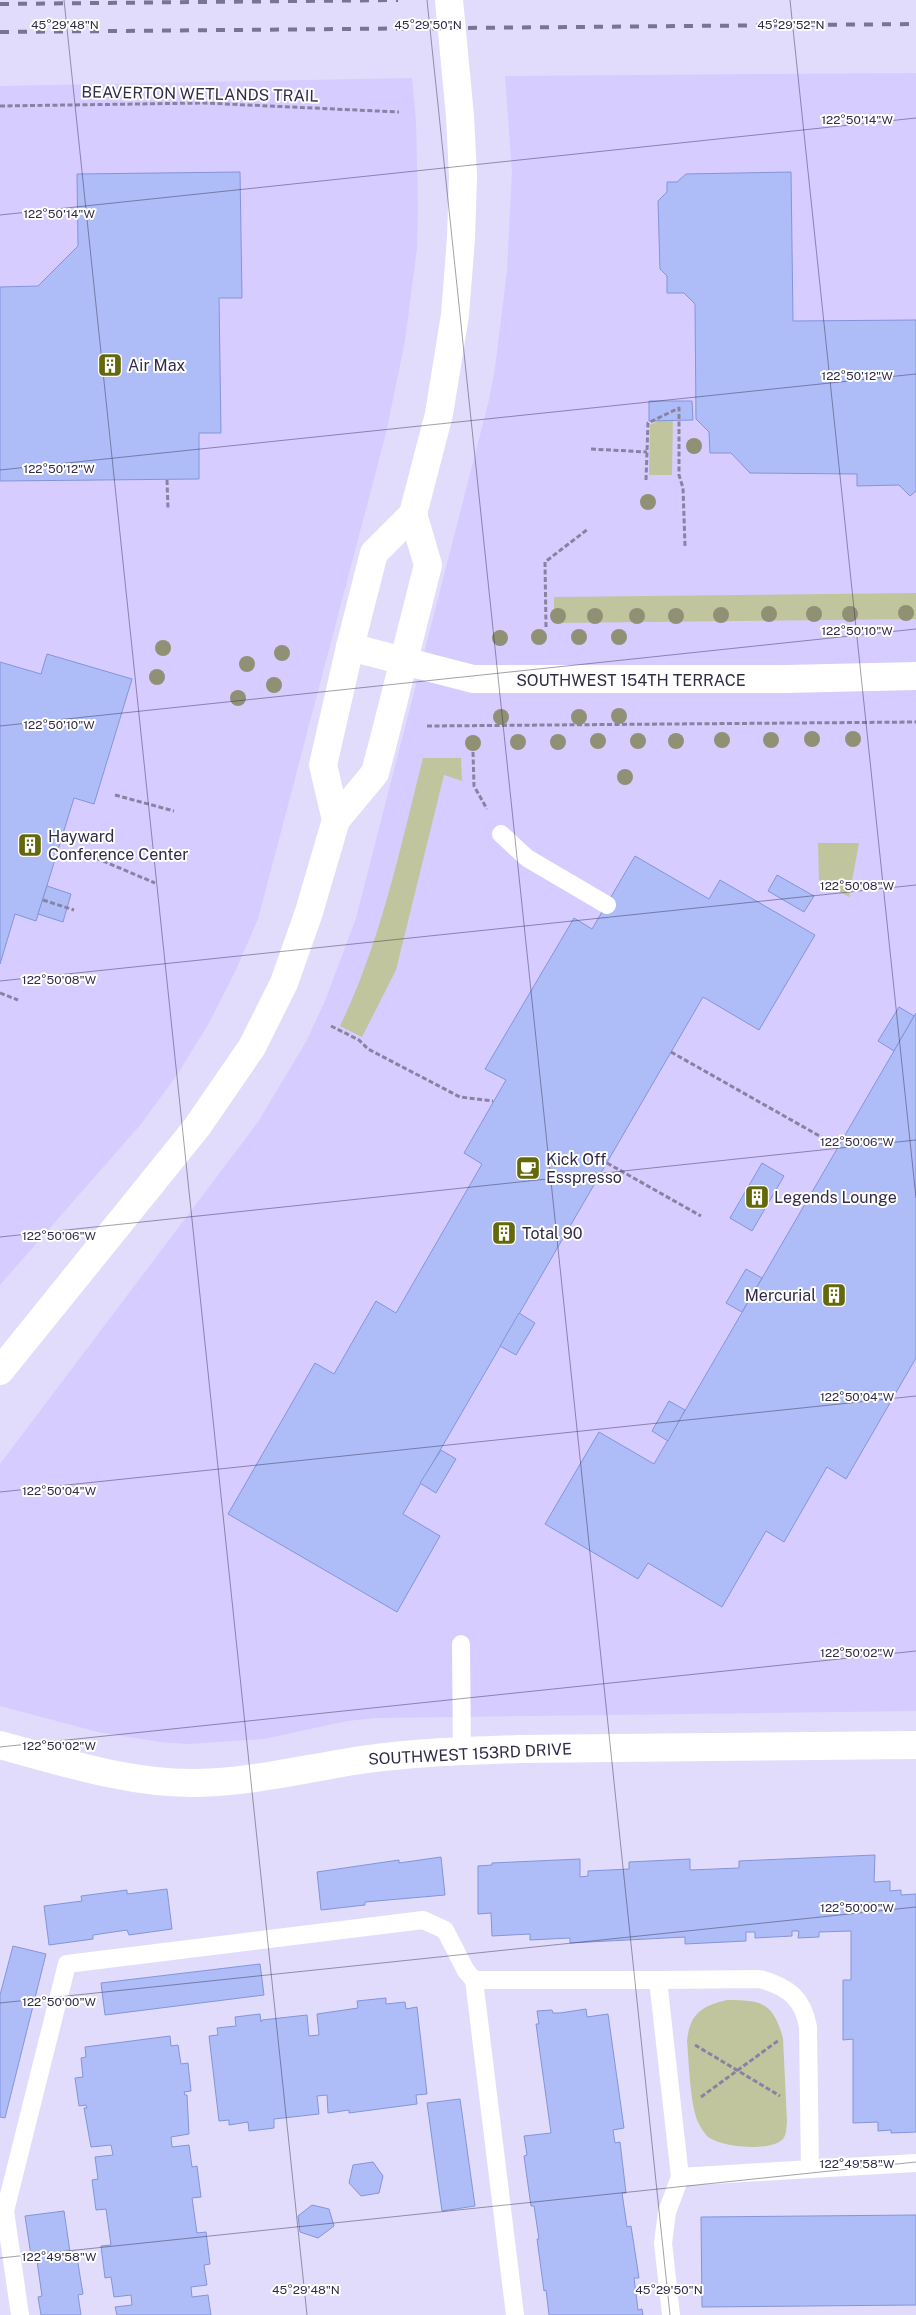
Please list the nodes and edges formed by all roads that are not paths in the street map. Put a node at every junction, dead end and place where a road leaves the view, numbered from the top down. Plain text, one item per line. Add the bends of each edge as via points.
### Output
1 (449, 0) edge
2 (413, 514) junction
3 (350, 648) junction
4 (404, 662) junction
5 (916, 676) edge
6 (336, 820) junction
7 (501, 834) road end
8 (607, 905) dead end
9 (0, 1371) edge
10 (461, 1644) dead end
11 (0, 1745) edge
12 (916, 1745) edge
13 (462, 1752) junction
14 (474, 1980) junction
15 (658, 1980) junction
16 (916, 2163) edge
17 (810, 2169) junction
18 (680, 2177) junction
19 (20, 2315) edge
20 (516, 2315) edge
21 (671, 2315) edge

1 - 2 street via 460,116 463,176 461,238 455,315 439,414
2 - 3 street via 374,552
2 - 4 street via 428,565
3 - 4 street, SOUTHWEST 154TH TERRACE
3 - 6 street via 323,765
4 - 5 street, SOUTHWEST 154TH TERRACE via 473,679 508,680
4 - 6 street via 374,773
6 - 9 street via 310,912 284,983 252,1047 197,1128
7 - 8 lane via 527,858
10 - 13 lane
11 - 13 street, SOUTHWEST 153RD DRIVE via 98,1771 196,1783 240,1780 369,1759
12 - 13 street, SOUTHWEST 153RD DRIVE
14 - 15 lane
14 - 19 lane via 445,1930 423,1920 67,1964 5,2211
14 - 20 lane
15 - 17 lane via 760,1979 793,1995 805,2010 808,2027
15 - 18 lane
16 - 17 lane
17 - 18 lane
18 - 21 lane via 667,2212 663,2243

